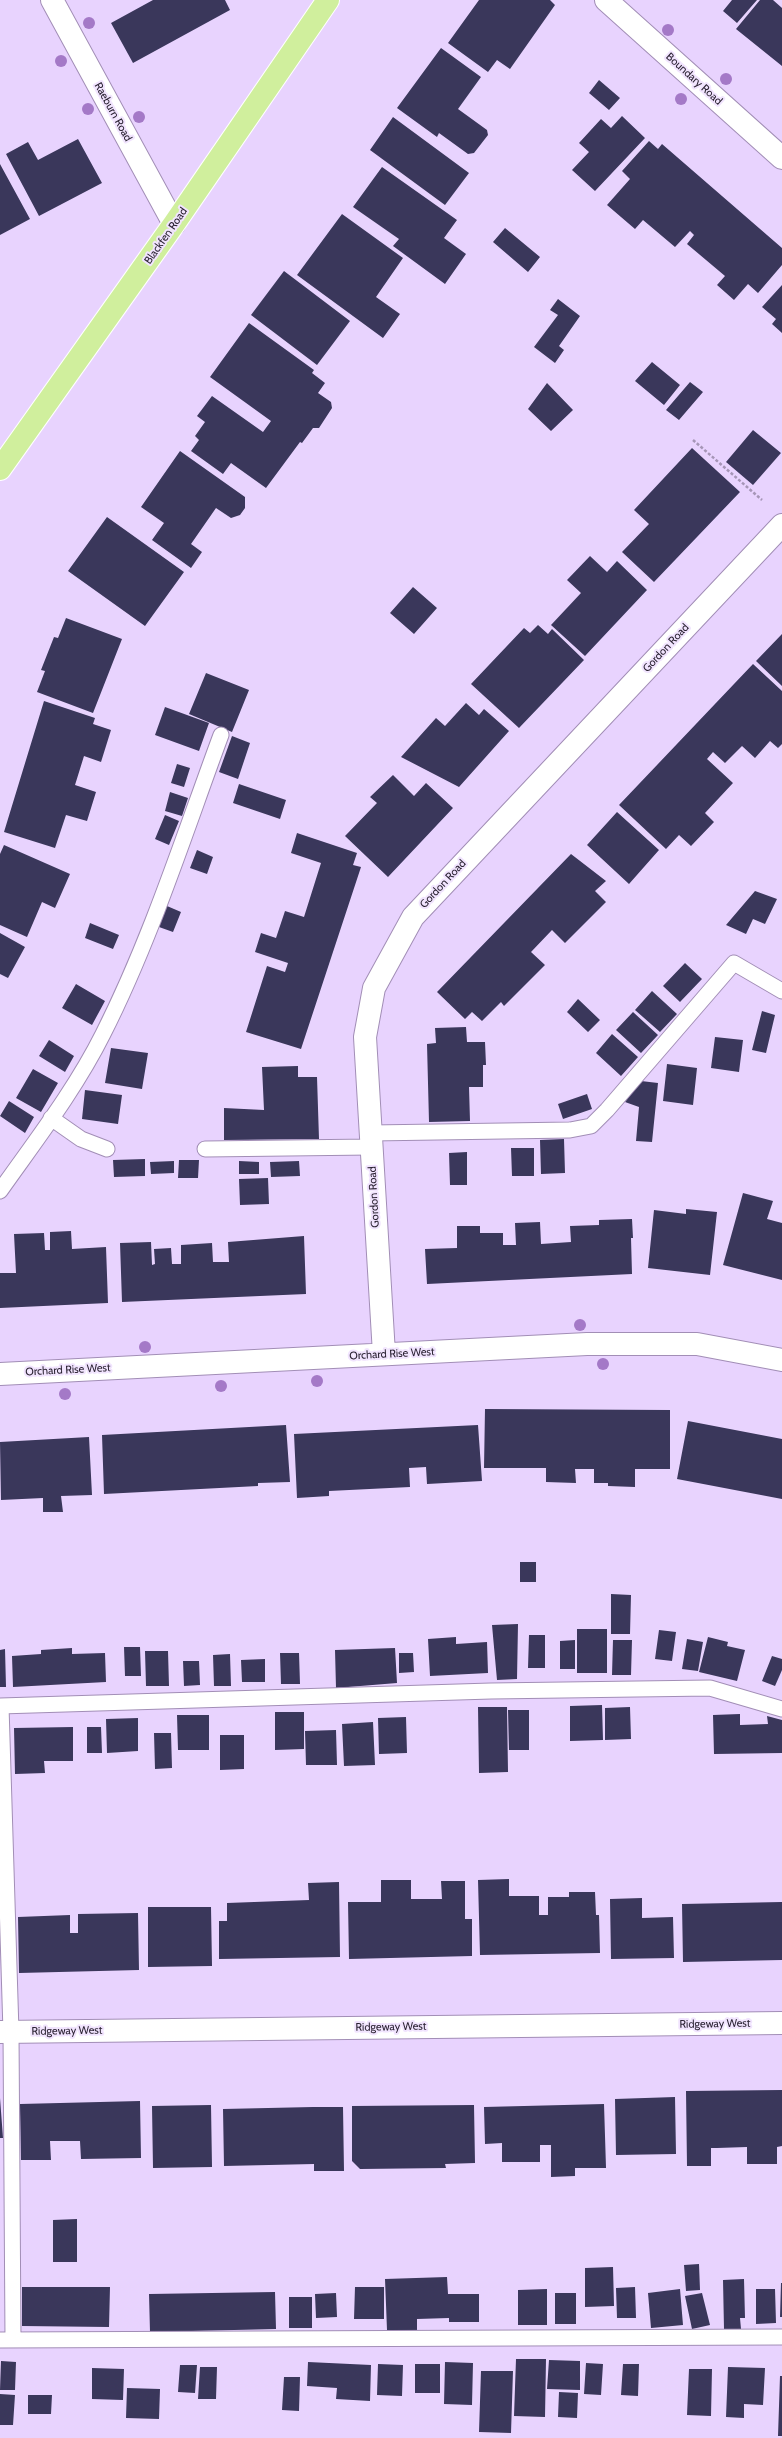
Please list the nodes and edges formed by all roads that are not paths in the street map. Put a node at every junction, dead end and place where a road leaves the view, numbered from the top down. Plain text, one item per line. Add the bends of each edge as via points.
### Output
1 (52, 0) edge
2 (328, 0) edge
3 (606, 0) edge
4 (782, 158) edge
5 (174, 224) junction
6 (0, 469) edge
7 (782, 525) edge
8 (221, 735) dead end
9 (782, 991) edge
10 (51, 1118) junction
11 (371, 1140) junction
12 (106, 1149) dead end
13 (205, 1149) dead end
14 (0, 1191) edge
15 (384, 1354) junction
16 (782, 1360) edge
17 (0, 1374) edge
18 (1, 1706) edge
19 (782, 1709) edge
20 (782, 2023) edge
21 (6, 2032) edge
22 (782, 2337) edge
23 (7, 2340) edge

1 - 5 street, Raeburn Road
2 - 5 main road, Blackfen Road
3 - 4 street, Boundary Road
5 - 6 main road, Blackfen Road
7 - 11 street, Gordon Road via 413,917 374,988 365,1037
8 - 10 lane via 160,900 119,1000 84,1068
9 - 11 lane via 734,964 591,1126 570,1130
10 - 12 lane via 81,1139
10 - 14 lane
11 - 13 lane
11 - 15 street, Gordon Road
15 - 16 street, Orchard Rise West via 587,1344 697,1344
15 - 17 street, Orchard Rise West
18 - 19 lane via 505,1690 710,1688
18 - 21 lane
20 - 21 street, Ridgeway West
21 - 23 lane
22 - 23 lane

